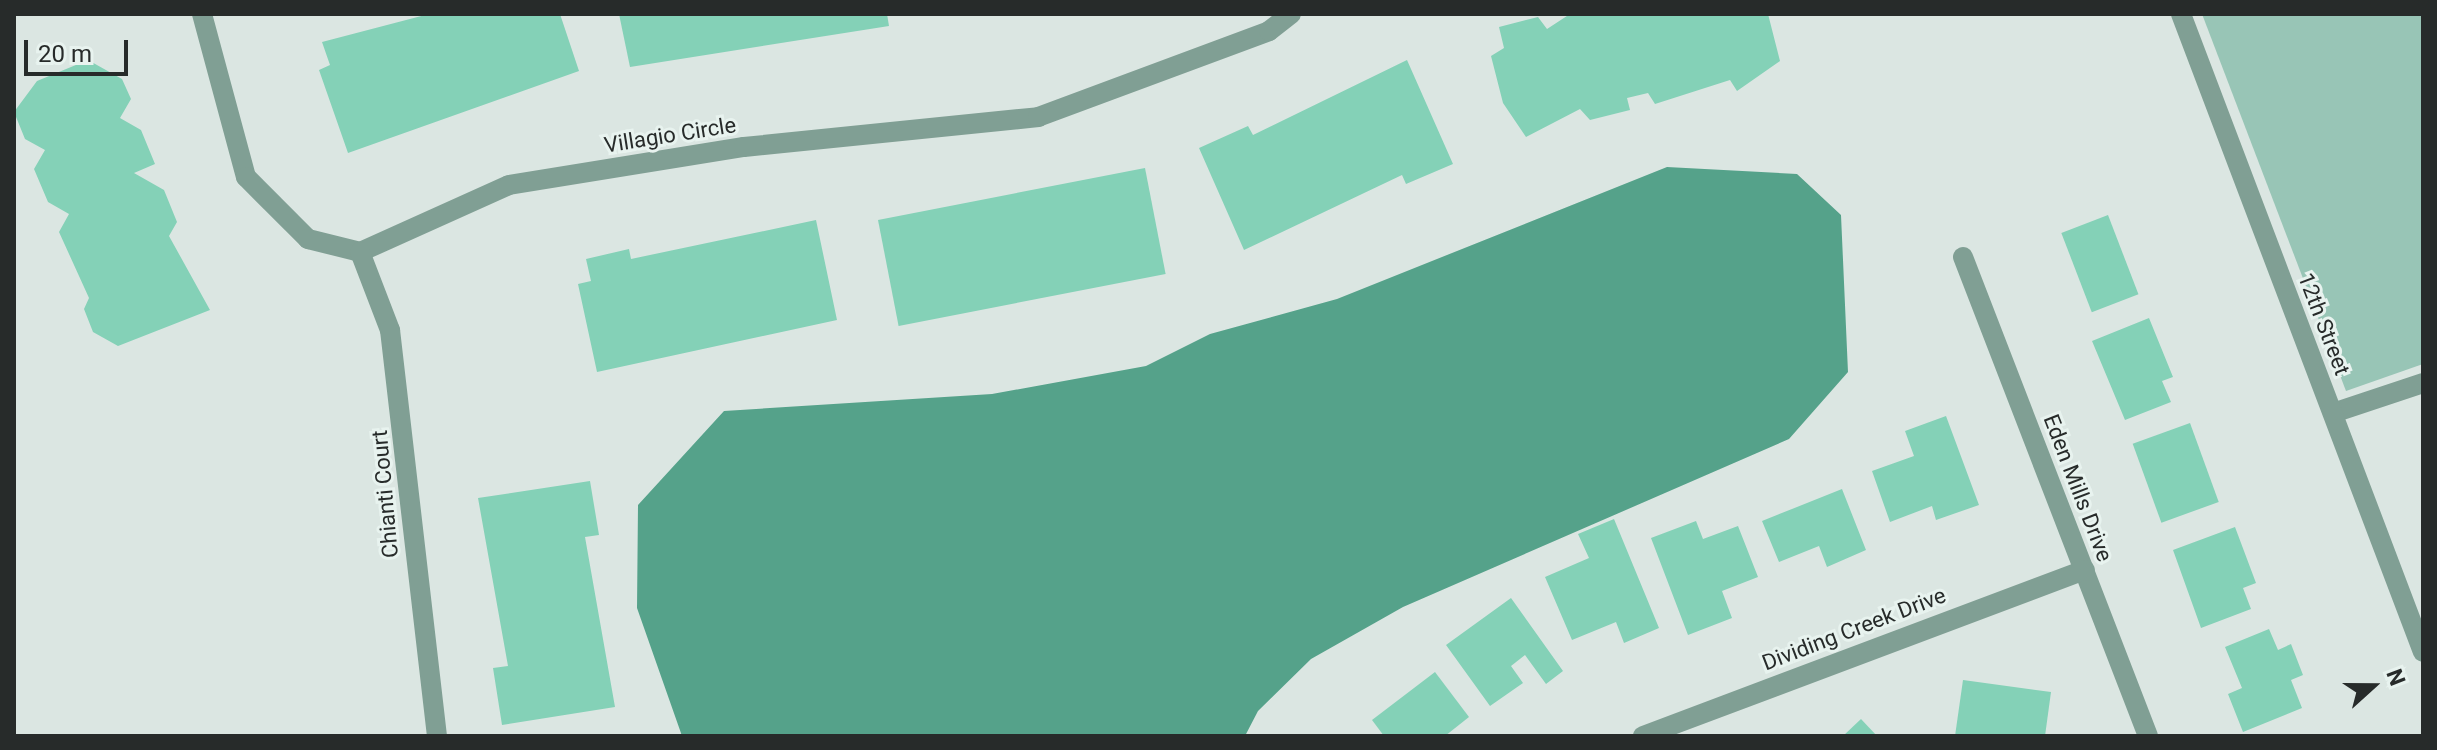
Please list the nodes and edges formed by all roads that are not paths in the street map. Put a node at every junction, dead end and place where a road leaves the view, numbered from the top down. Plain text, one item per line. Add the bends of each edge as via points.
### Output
1 (202, 14) edge
2 (1291, 14) edge
3 (2181, 14) edge
4 (360, 252) junction
5 (1963, 257) dead end
6 (2423, 383) edge
7 (2333, 413) junction
8 (2085, 570) junction
9 (2423, 652) edge
10 (1680, 729) edge
11 (437, 736) edge
12 (1643, 736) edge
13 (2148, 736) edge

1 - 4 street via 246,177 308,239
2 - 4 street, Villagio Circle via 1269,31 1038,117 744,147 509,185
3 - 7 street, 12th Street
4 - 11 street, Chianti Court via 390,330
5 - 8 street, Eden Mills Drive
6 - 7 street
7 - 9 street, 12th Street
8 - 10 street, Dividing Creek Drive
8 - 13 street, Eden Mills Drive
10 - 12 street, Dividing Creek Drive

